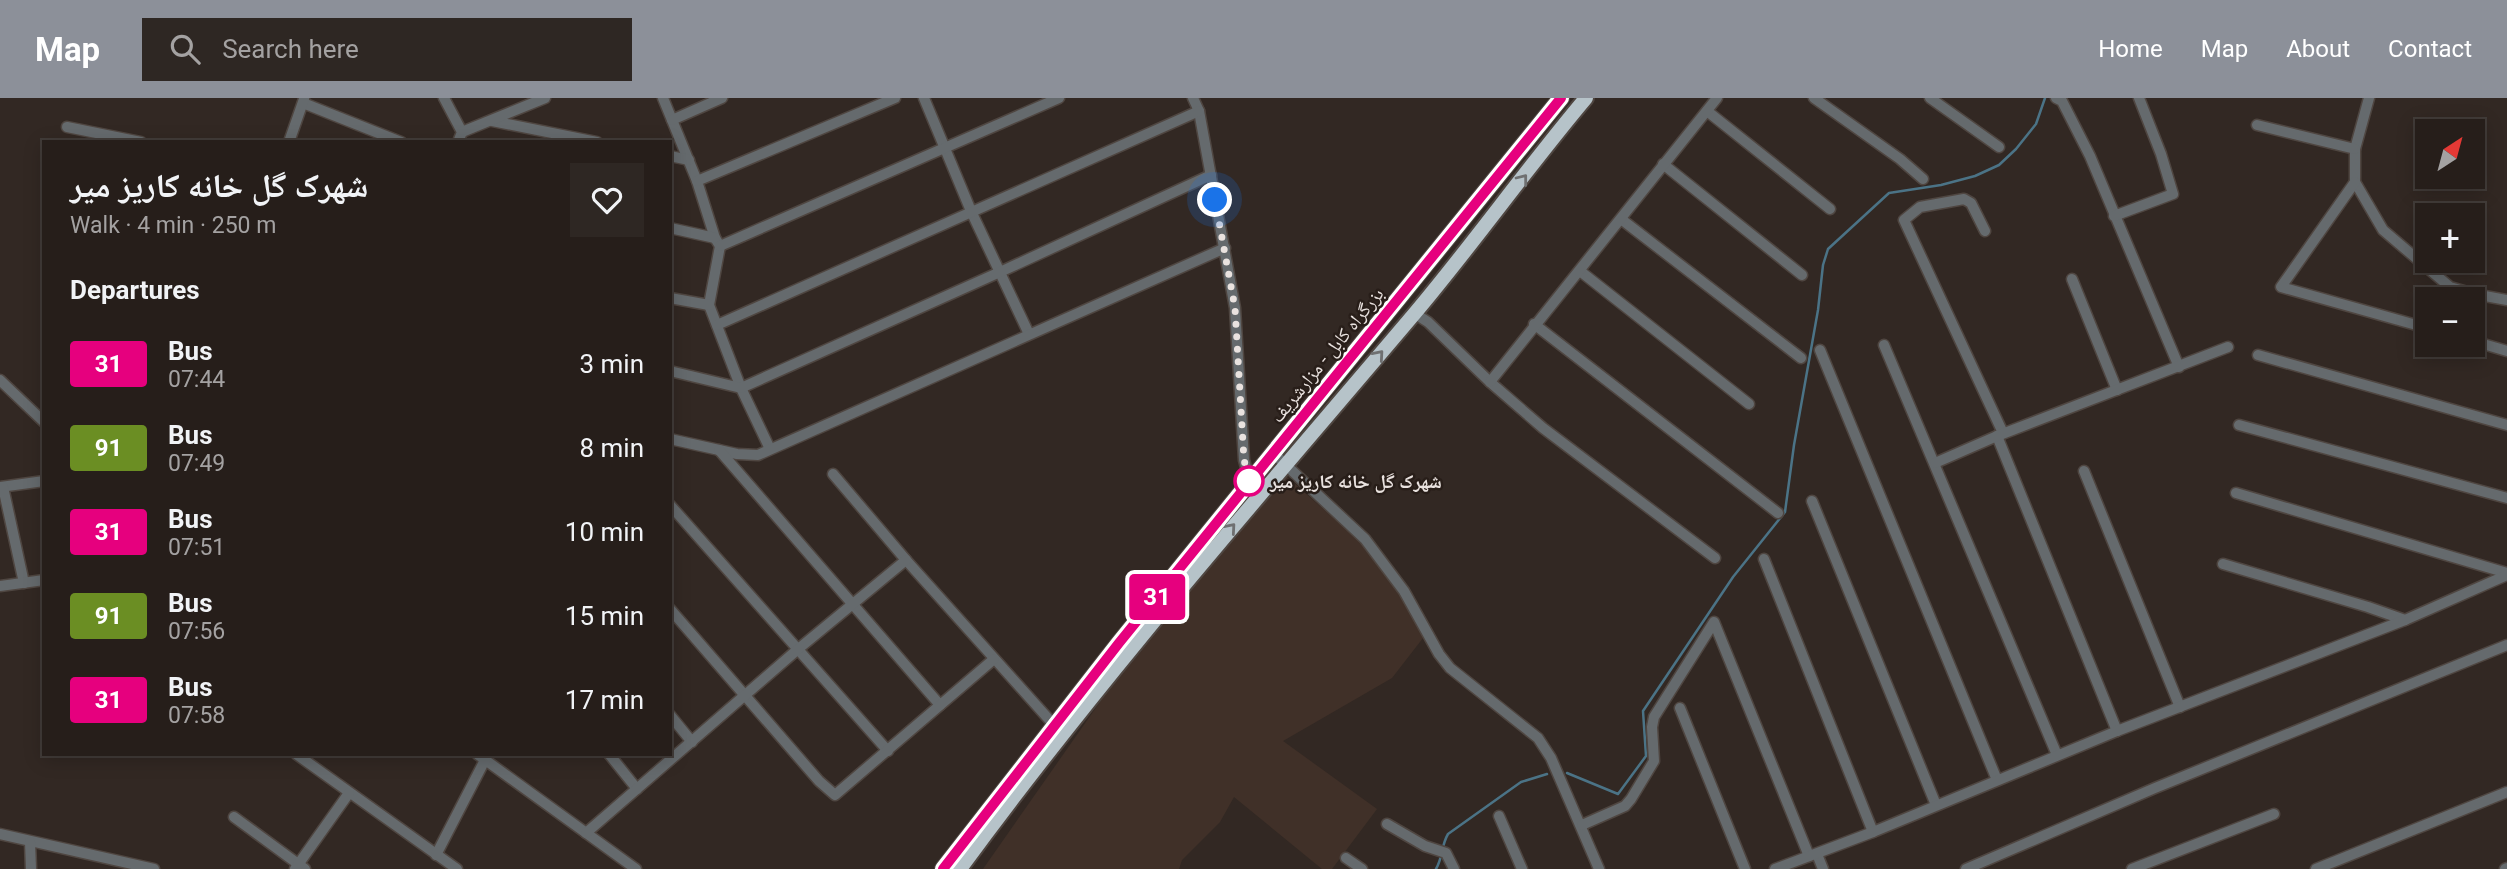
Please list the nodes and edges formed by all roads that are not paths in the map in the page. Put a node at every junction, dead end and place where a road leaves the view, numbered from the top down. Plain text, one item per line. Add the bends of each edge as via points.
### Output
1 (444, 98) edge
2 (545, 98) edge
3 (663, 98) edge
4 (722, 98) edge
5 (895, 98) edge
6 (924, 98) edge
7 (1059, 98) edge
8 (1192, 98) edge
9 (1561, 98) edge
10 (1587, 98) edge
11 (1717, 98) edge
12 (1814, 98) edge
13 (1930, 98) edge
14 (2056, 98) edge
15 (2139, 98) edge
16 (2369, 98) edge
17 (304, 101) edge
18 (1199, 111) junction
19 (1707, 111) junction
20 (672, 120) junction
21 (492, 121) junction
22 (2258, 125) dead end
23 (67, 127) dead end
24 (460, 137) edge
25 (131, 140) edge
26 (290, 140) edge
27 (396, 140) edge
28 (587, 140) edge
29 (1999, 147) dead end
30 (946, 149) junction
31 (2355, 149) junction
32 (672, 156) edge
33 (689, 160) junction
34 (1664, 164) junction
35 (1210, 175) junction
36 (1923, 179) dead end
37 (697, 181) junction
38 (2355, 182) junction
39 (1830, 209) dead end
40 (971, 211) junction
41 (2114, 216) junction
42 (1622, 219) junction
43 (672, 229) edge
44 (1984, 231) dead end
45 (717, 242) junction
46 (1225, 248) junction
47 (1580, 271) junction
48 (1000, 272) junction
49 (1802, 275) dead end
50 (2073, 279) dead end
51 (672, 298) edge
52 (2507, 300) edge
53 (709, 305) junction
54 (1414, 313) junction
55 (1534, 324) junction
56 (2415, 325) edge
57 (717, 326) junction
58 (1029, 334) junction
59 (1884, 345) dead end
60 (2485, 345) edge
61 (2228, 347) dead end
62 (1821, 350) dead end
63 (2507, 351) edge
64 (2258, 355) dead end
65 (1801, 358) dead end
66 (2179, 367) junction
67 (672, 371) edge
68 (0, 380) edge
69 (1489, 382) junction
70 (741, 388) junction
71 (2117, 390) junction
72 (1749, 404) dead end
73 (42, 420) edge
74 (2239, 425) dead end
75 (2507, 425) edge
76 (2000, 434) junction
77 (672, 439) edge
78 (719, 449) junction
79 (770, 449) junction
80 (1272, 452) junction
81 (1936, 463) junction
82 (1285, 464) junction
83 (2084, 471) dead end
84 (833, 474) dead end
85 (1252, 477) junction
86 (42, 481) edge
87 (1, 487) edge
88 (1265, 488) junction
89 (2236, 493) dead end
90 (2507, 498) edge
91 (1812, 501) dead end
92 (672, 507) edge
93 (1778, 513) dead end
94 (1714, 558) dead end
95 (1765, 559) dead end
96 (906, 560) junction
97 (2222, 564) dead end
98 (2507, 574) edge
99 (42, 580) edge
100 (24, 583) junction
101 (0, 586) edge
102 (853, 605) junction
103 (672, 611) edge
104 (1147, 619) junction
105 (2405, 620) junction
106 (2507, 645) edge
107 (797, 650) junction
108 (994, 659) junction
109 (1092, 687) junction
110 (745, 696) junction
111 (940, 705) junction
112 (2180, 707) junction
113 (1680, 708) dead end
114 (672, 717) edge
115 (1054, 725) junction
116 (2117, 731) junction
117 (692, 742) junction
118 (888, 751) junction
119 (2057, 755) junction
120 (299, 756) edge
121 (610, 756) edge
122 (481, 757) edge
123 (1997, 780) junction
124 (638, 789) junction
125 (2507, 792) edge
126 (349, 793) junction
127 (1936, 805) junction
128 (2274, 814) dead end
129 (1499, 816) dead end
130 (234, 817) dead end
131 (1387, 824) dead end
132 (1582, 825) junction
133 (979, 832) junction
134 (1873, 832) junction
135 (586, 833) junction
136 (0, 834) edge
137 (30, 842) junction
138 (436, 855) junction
139 (1813, 855) junction
140 (1346, 858) dead end
141 (299, 867) edge
142 (31, 869) edge
143 (154, 869) edge
144 (457, 869) edge
145 (636, 869) edge
146 (943, 869) edge
147 (960, 869) edge
148 (1362, 869) edge
149 (1454, 869) edge
150 (1522, 869) edge
151 (1599, 869) edge
152 (1745, 869) edge
153 (1775, 869) edge
154 (1823, 869) edge
155 (1966, 869) edge
156 (2132, 869) edge
157 (2316, 869) edge

1 - 24 street
2 - 21 street
3 - 20 street
4 - 20 street
5 - 37 street
6 - 30 street
7 - 30 street
8 - 18 street
9 - 80 highway, بزرگراه کابل - مزارشریف
54 -> 10 highway, بزرگراه کابل - مزارشریف
11 - 19 street
12 - 36 street
13 - 29 street
14 - 41 street via 2062,101 2090,156
15 - 41 street via 2173,194
16 - 31 street
17 - 26 street
17 - 27 street
18 - 35 street
18 - 40 street
19 - 34 street
19 - 39 street
20 - 33 street
21 - 24 street
21 - 28 street
22 - 31 street
23 - 25 street
30 - 40 street
30 - 45 street
31 - 38 street
32 - 33 street
33 - 37 street
34 - 42 street
34 - 49 street
35 - 46 street
35 - 48 street
37 - 45 street
38 - 52 street via 2383,230 2450,287
38 - 56 street via 2281,287
40 - 48 street
40 - 57 street
41 - 66 street
42 - 47 street
42 - 65 street
43 - 45 street
44 - 76 street via 1971,203 1964,199 1920,207 1904,220
45 - 53 street
46 - 58 street
46 - 85 street via 1235,308 1244,460
47 - 55 street
47 - 72 street
48 - 58 street
48 - 70 street
50 - 71 street
51 - 53 street
53 - 57 street
54 - 69 street
82 -> 54 highway, بزرگراه کابل - مزارشریف
55 - 69 street
55 - 93 street
57 - 70 street
58 - 79 street
59 - 81 street
60 - 63 street
61 - 66 street
62 - 123 street
64 - 75 street
66 - 71 street
67 - 70 street
68 - 73 street
69 - 94 street
70 - 79 street
71 - 76 street
74 - 90 street
76 - 81 street
76 - 116 street
77 - 78 street
78 - 79 street via 758,454
78 - 102 street
80 - 82 street
80 - 85 highway, بزرگراه کابل - مزارشریف
81 - 119 street
82 - 88 highway, بزرگراه کابل - مزارشریف
82 - 132 street via 1365,539 1404,591 1450,668 1538,738
83 - 112 street
84 - 96 street
85 - 88 street
85 - 104 highway, بزرگراه کابل - مزارشریف
86 - 87 street
87 - 100 street
104 -> 88 highway, بزرگراه کابل - مزارشریف
89 - 98 street
91 - 127 street
92 - 107 street
95 - 134 street
96 - 102 street
96 - 108 street
97 - 105 street
98 - 105 street
99 - 100 street
100 - 101 street
102 - 107 street
102 - 111 street
103 - 110 street
104 - 109 highway, بزرگراه کابل - مزارشریف
105 - 112 street
106 - 155 street
107 - 110 street
107 - 118 street
108 - 111 street
108 - 115 street
109 - 115 highway, بزرگراه کابل - مزارشریف
109 - 133 highway, بزرگراه کابل - مزارشریف
110 - 117 street
110 - 118 street via 831,794
111 - 118 street
112 - 116 street
113 - 152 street
114 - 117 street
115 - 133 highway, بزرگراه کابل - مزارشریف
116 - 119 street
117 - 124 street
119 - 123 street
120 - 126 street
121 - 124 street
122 - 135 street
122 - 138 street
123 - 127 street
124 - 135 street
125 - 157 street
126 - 138 street
126 - 141 street
127 - 134 street
128 - 156 street
129 - 150 street
130 - 141 street
131 - 149 street via 1446,853
132 - 139 street via 1631,799 1654,761 1654,717 1714,622
132 - 151 street
133 - 146 highway, بزرگراه کابل - مزارشریف
133 - 147 highway, بزرگراه کابل - مزارشریف
134 - 139 street
135 - 145 street
136 - 137 street
137 - 142 street
137 - 143 street
138 - 144 street
139 - 153 street
139 - 154 street
140 - 148 street

